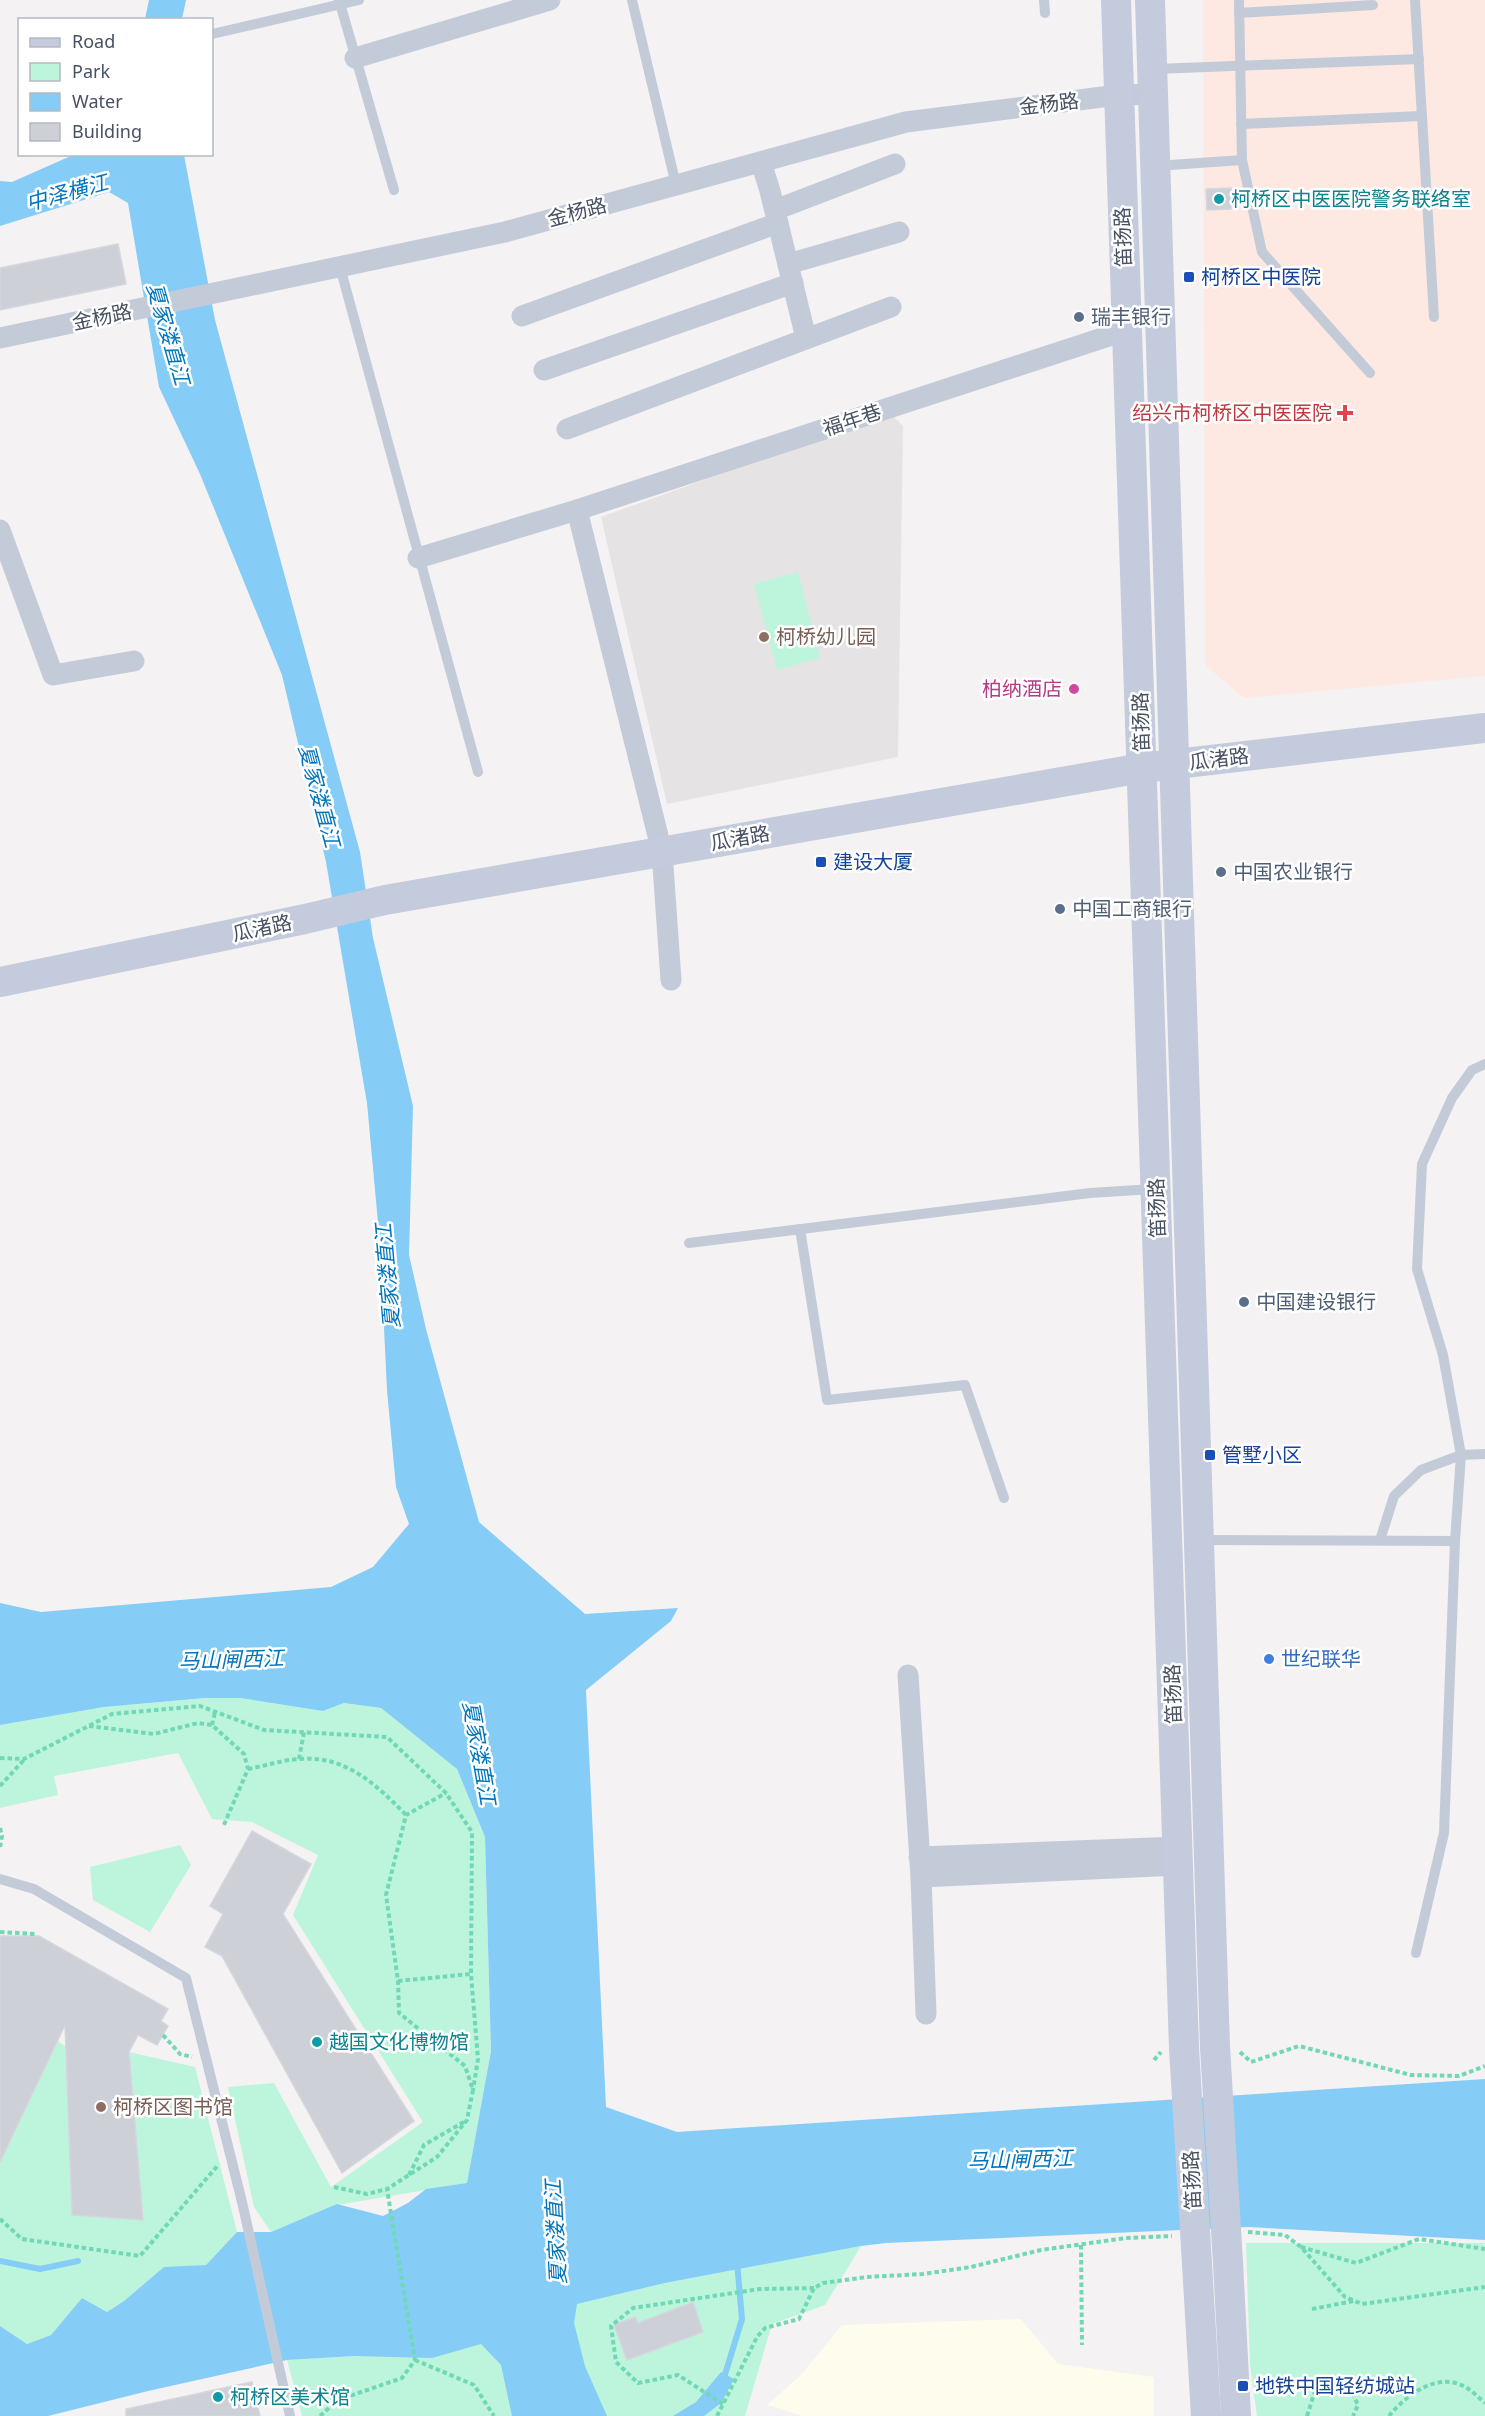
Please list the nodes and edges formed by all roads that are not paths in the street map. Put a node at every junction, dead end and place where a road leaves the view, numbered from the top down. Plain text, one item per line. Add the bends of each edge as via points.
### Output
1 (359, 0) edge
2 (550, 0) edge
3 (632, 0) edge
4 (1044, 0) edge
5 (1116, 0) edge
6 (1150, 0) edge
7 (1239, 0) edge
8 (1415, 0) edge
9 (339, 3) edge
10 (1373, 4) dead end
11 (1278, 5) edge
12 (1045, 13) dead end
13 (1239, 13) junction
14 (213, 34) edge
15 (356, 58) junction
16 (1419, 59) junction
17 (1240, 67) junction
18 (1153, 82) junction
19 (1118, 95) junction
20 (1421, 116) junction
21 (1241, 124) junction
22 (1242, 160) junction
23 (760, 162) junction
24 (895, 164) dead end
25 (1155, 166) junction
26 (676, 185) junction
27 (394, 190) dead end
28 (776, 216) junction
29 (899, 232) dead end
30 (340, 267) junction
31 (791, 273) junction
32 (891, 307) dead end
33 (522, 316) dead end
34 (1434, 316) dead end
35 (1127, 330) junction
36 (0, 338) edge
37 (806, 338) junction
38 (544, 370) dead end
39 (1370, 373) dead end
40 (567, 429) dead end
41 (577, 510) junction
42 (0, 530) edge
43 (418, 558) junction
44 (134, 661) dead end
45 (1485, 728) edge
46 (1174, 765) junction
47 (1142, 768) junction
48 (478, 772) dead end
49 (662, 852) junction
50 (671, 980) dead end
51 (0, 982) edge
52 (1485, 1064) edge
53 (1156, 1189) junction
54 (800, 1229) junction
55 (689, 1243) dead end
56 (1485, 1454) edge
57 (1461, 1455) junction
58 (1004, 1498) dead end
59 (1198, 1540) junction
60 (1380, 1540) junction
61 (1455, 1540) junction
62 (908, 1675) dead end
63 (1178, 1856) junction
64 (920, 1867) junction
65 (0, 1879) edge
66 (1416, 1953) dead end
67 (926, 2014) dead end
68 (290, 2416) edge
69 (1206, 2416) edge
70 (1236, 2416) edge

1 - 9 lane
2 - 15 street
3 - 26 lane
4 - 12 lane
5 - 19 street, 笛扬路
6 - 18 street, 笛扬路
7 - 13 lane
8 - 16 lane
9 - 14 lane
9 - 15 lane
10 - 11 lane
11 - 13 lane
13 - 17 lane
15 - 27 lane
16 - 17 lane
16 - 20 lane
17 - 18 lane
17 - 21 lane
18 - 19 street, 金杨路
18 - 25 street, 笛扬路
19 - 23 street, 金杨路 via 906,122
19 - 35 street, 笛扬路
20 - 21 lane
20 - 34 lane
21 - 22 lane
22 - 25 lane
22 - 39 lane via 1262,252
23 - 26 street, 金杨路
23 - 28 street
24 - 28 street
25 - 46 street, 笛扬路
26 - 30 street, 金杨路 via 506,232
28 - 31 street
28 - 33 street
29 - 31 street
30 - 36 street, 金杨路
30 - 43 lane
31 - 37 street
31 - 38 street
32 - 37 street
35 - 41 street, 福年巷
35 - 47 street, 笛扬路
37 - 40 street
41 - 43 street, 福年巷
41 - 49 street
42 - 44 street via 53,675
43 - 48 lane
45 - 46 street, 瓜渚路
46 - 47 street, 瓜渚路
46 - 59 street, 笛扬路
47 - 49 street, 瓜渚路
47 - 53 street, 笛扬路
49 - 50 street
49 - 51 street, 瓜渚路 via 385,900
52 - 57 lane via 1472,1070 1452,1098 1422,1164 1417,1269 1443,1355
53 - 54 lane via 1090,1193
53 - 63 street, 笛扬路
54 - 55 lane
54 - 58 lane via 827,1400 965,1385
56 - 57 lane
57 - 60 lane via 1421,1470 1394,1496
57 - 61 lane
59 - 60 lane
59 - 70 street, 笛扬路, bridge via 1215,2047
60 - 61 lane
61 - 66 lane via 1444,1833
62 - 64 street
63 - 64 street
63 - 69 street, 笛扬路, bridge via 1184,2048
64 - 67 street
65 - 68 lane via 34,1889 186,1978

